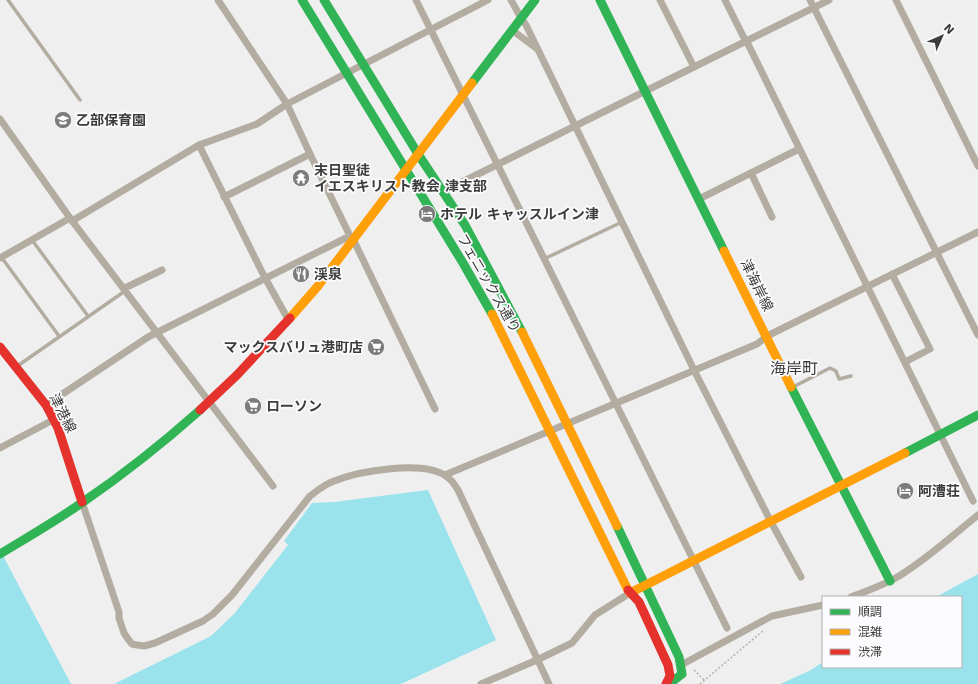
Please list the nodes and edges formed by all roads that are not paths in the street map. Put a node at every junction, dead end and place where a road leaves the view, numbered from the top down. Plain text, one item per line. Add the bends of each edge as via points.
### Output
1 (8, 0) edge
2 (218, 0) edge
3 (302, 0) edge
4 (324, 0) edge
5 (416, 0) edge
6 (488, 0) edge
7 (511, 0) edge
8 (535, 0) edge
9 (600, 0) edge
10 (660, 0) edge
11 (725, 0) edge
12 (810, 0) edge
13 (829, 0) edge
14 (896, 0) edge
15 (814, 8) junction
16 (521, 18) junction
17 (431, 29) junction
18 (512, 30) junction
19 (746, 42) junction
20 (537, 49) junction
21 (364, 64) junction
22 (694, 67) junction
23 (346, 74) junction
24 (645, 91) junction
25 (463, 95) junction
26 (80, 100) dead end
27 (288, 104) junction
28 (0, 119) edge
29 (574, 126) junction
30 (199, 145) junction
31 (800, 149) junction
32 (418, 153) junction
33 (310, 154) junction
34 (497, 164) junction
35 (978, 166) edge
36 (405, 171) junction
37 (751, 173) junction
38 (444, 191) junction
39 (224, 197) junction
40 (699, 199) junction
41 (772, 217) dead end
42 (71, 220) junction
43 (622, 222) junction
44 (978, 232) edge
45 (352, 238) junction
46 (32, 240) junction
47 (936, 252) junction
48 (1, 258) edge
49 (544, 259) junction
50 (162, 270) dead end
51 (892, 274) junction
52 (266, 278) junction
53 (867, 286) junction
54 (124, 289) junction
55 (88, 316) junction
56 (289, 321) junction
57 (157, 332) junction
58 (59, 336) junction
59 (767, 336) junction
60 (978, 336) edge
61 (0, 347) edge
62 (905, 362) junction
63 (16, 367) junction
64 (694, 370) junction
65 (851, 376) dead end
66 (792, 388) junction
67 (210, 402) junction
68 (615, 403) junction
69 (46, 405) junction
70 (435, 409) dead end
71 (978, 415) edge
72 (53, 420) junction
73 (568, 423) junction
74 (550, 430) junction
75 (941, 434) junction
76 (0, 448) edge
77 (446, 475) junction
78 (273, 486) dead end
79 (842, 486) junction
80 (973, 501) dead end
81 (82, 502) junction
82 (978, 515) edge
83 (771, 522) junction
84 (0, 554) edge
85 (694, 561) junction
86 (801, 577) dead end
87 (890, 581) junction
88 (646, 585) junction
89 (630, 592) junction
90 (854, 596) edge
91 (822, 605) edge
92 (727, 628) dead end
93 (537, 660) junction
94 (681, 665) junction
95 (499, 676) junction
96 (481, 684) edge
97 (502, 684) edge
98 (549, 684) edge
99 (668, 684) edge

1 - 26 lane
2 - 27 street
3 - 23 street, フェニックス通り
4 - 21 street, フェニックス通り
5 - 17 street
6 - 17 street
7 - 16 street
8 - 16 street
9 - 24 street, 津海岸線
10 - 22 street
11 - 19 street
12 - 15 street
13 - 15 street
14 - 35 street
15 - 19 street
15 - 47 street
16 - 18 street
16 - 20 street
17 - 21 street
17 - 25 street
18 - 20 street
18 - 25 street
19 - 22 street
19 - 31 street
20 - 29 street
21 - 23 street
21 - 32 street, フェニックス通り
22 - 24 street
23 - 27 street
23 - 36 street, フェニックス通り
24 - 29 street
24 - 40 street, 津海岸線
25 - 32 street
25 - 34 street
27 - 30 street via 257,124
27 - 33 street
28 - 42 street
29 - 34 street
29 - 43 street
30 - 39 street
30 - 42 street
31 - 37 street
31 - 53 street
32 - 36 street
32 - 38 street, フェニックス通り
33 - 39 street
33 - 45 street
34 - 38 street
34 - 49 street
36 - 45 street
36 - 74 street, フェニックス通り via 463,263 499,327
37 - 40 street
37 - 41 street
38 - 73 street, フェニックス通り via 507,304
39 - 52 street
40 - 59 street, 津海岸線
42 - 46 street
42 - 54 street
43 - 49 lane
43 - 64 street
44 - 47 street
45 - 52 street
45 - 56 street
45 - 70 street
46 - 48 street
46 - 55 lane
47 - 51 street
47 - 60 street
48 - 58 lane
49 - 68 street
50 - 54 street
51 - 53 street
51 - 62 street via 930,349
52 - 56 street
52 - 57 street
53 - 59 street
53 - 62 street
54 - 55 lane
54 - 57 street
55 - 58 lane
56 - 67 street
57 - 67 street
57 - 69 street
58 - 63 lane
59 - 64 street via 757,344
59 - 66 street, 津海岸線
61 - 63 street, 津港線
62 - 75 street
63 - 69 street, 津港線
64 - 68 street
64 - 83 street
65 - 66 lane via 839,379 836,371 830,368
66 - 79 street, 津海岸線
67 - 78 street
67 - 81 street via 145,456
68 - 73 street
68 - 85 street
69 - 72 street, 津港線
71 - 75 street
72 - 76 street
72 - 81 street, 津港線 via 58,428
73 - 74 street
73 - 88 street, フェニックス通り
74 - 77 street
74 - 89 street, フェニックス通り
75 - 79 street
75 - 80 street
77 - 81 street via 412,467 353,474 321,487 310,496 224,604 203,621 144,646 132,644 124,633
77 - 93 street via 458,490
79 - 83 street
79 - 87 street, 津海岸線
81 - 84 street
82 - 87 street via 917,564
83 - 85 street
83 - 86 street
85 - 88 street
85 - 92 street
87 - 90 street
88 - 89 street
88 - 94 street, フェニックス通り
89 - 93 street via 595,615 572,643
89 - 99 street, フェニックス通り via 639,602 668,665
91 - 94 street via 772,616
93 - 95 street
93 - 98 street
94 - 99 street via 682,674
95 - 96 street
95 - 97 street

